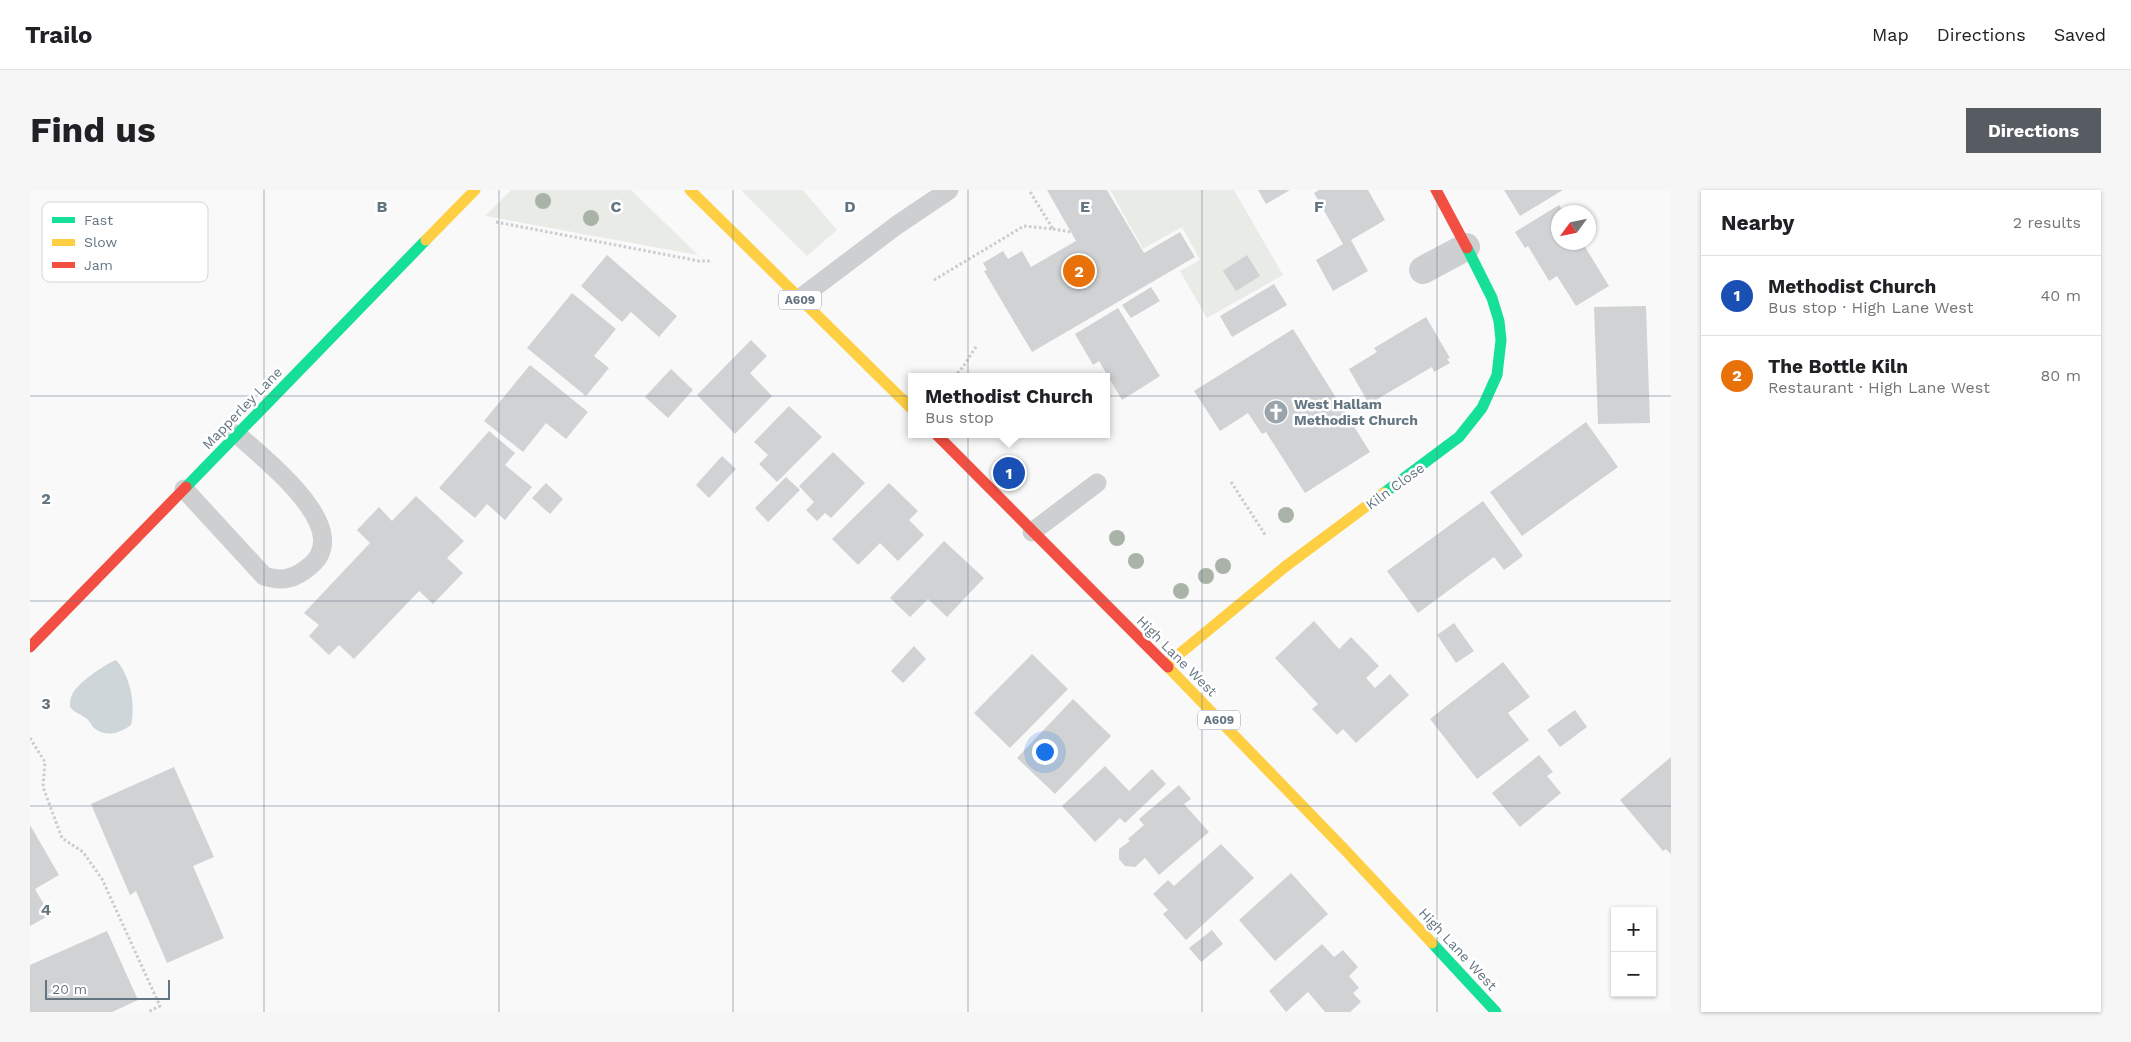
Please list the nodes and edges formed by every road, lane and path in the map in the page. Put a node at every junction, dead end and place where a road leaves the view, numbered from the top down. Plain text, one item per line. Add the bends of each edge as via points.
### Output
1 (475, 190) edge
2 (690, 190) edge
3 (949, 190) edge
4 (1029, 190) edge
5 (1436, 190) edge
6 (452, 212) junction
7 (1053, 229) junction
8 (1071, 232) dead end
9 (1466, 247) junction
10 (759, 258) junction
11 (1423, 270) dead end
12 (934, 280) dead end
13 (799, 299) junction
14 (977, 345) dead end
15 (958, 373) edge
16 (908, 405) edge
17 (237, 434) junction
18 (940, 438) edge
19 (1231, 482) dead end
20 (1097, 483) dead end
21 (184, 489) junction
22 (1032, 532) junction
23 (1286, 566) junction
24 (30, 647) edge
25 (1166, 665) junction
26 (30, 738) edge
27 (148, 1012) edge
28 (1496, 1012) edge

1 - 6 street, Mapperley Lane
2 - 10 street, A609
3 - 13 lane
4 - 7 path
5 - 9 street, Kiln Close
6 - 10 path via 699,261
6 - 17 street, Mapperley Lane
7 - 8 path
7 - 12 path via 1024,226
9 - 11 street
9 - 23 street, Kiln Close via 1494,304 1502,341 1490,396 1475,421 1459,437
10 - 13 street, A609
13 - 16 street, A609
14 - 15 path
17 - 21 street, Mapperley Lane
17 - 21 lane via 314,511 320,523 322,546 314,563 288,579 264,576
18 - 22 street, High Lane West / A609
19 - 23 path
20 - 22 lane
21 - 24 street, Mapperley Lane
22 - 25 street, High Lane West / A609
23 - 25 street, Kiln Close
25 - 28 street, High Lane West / A609
26 - 27 path via 45,762 43,787 62,838 83,852 102,879 160,1006

